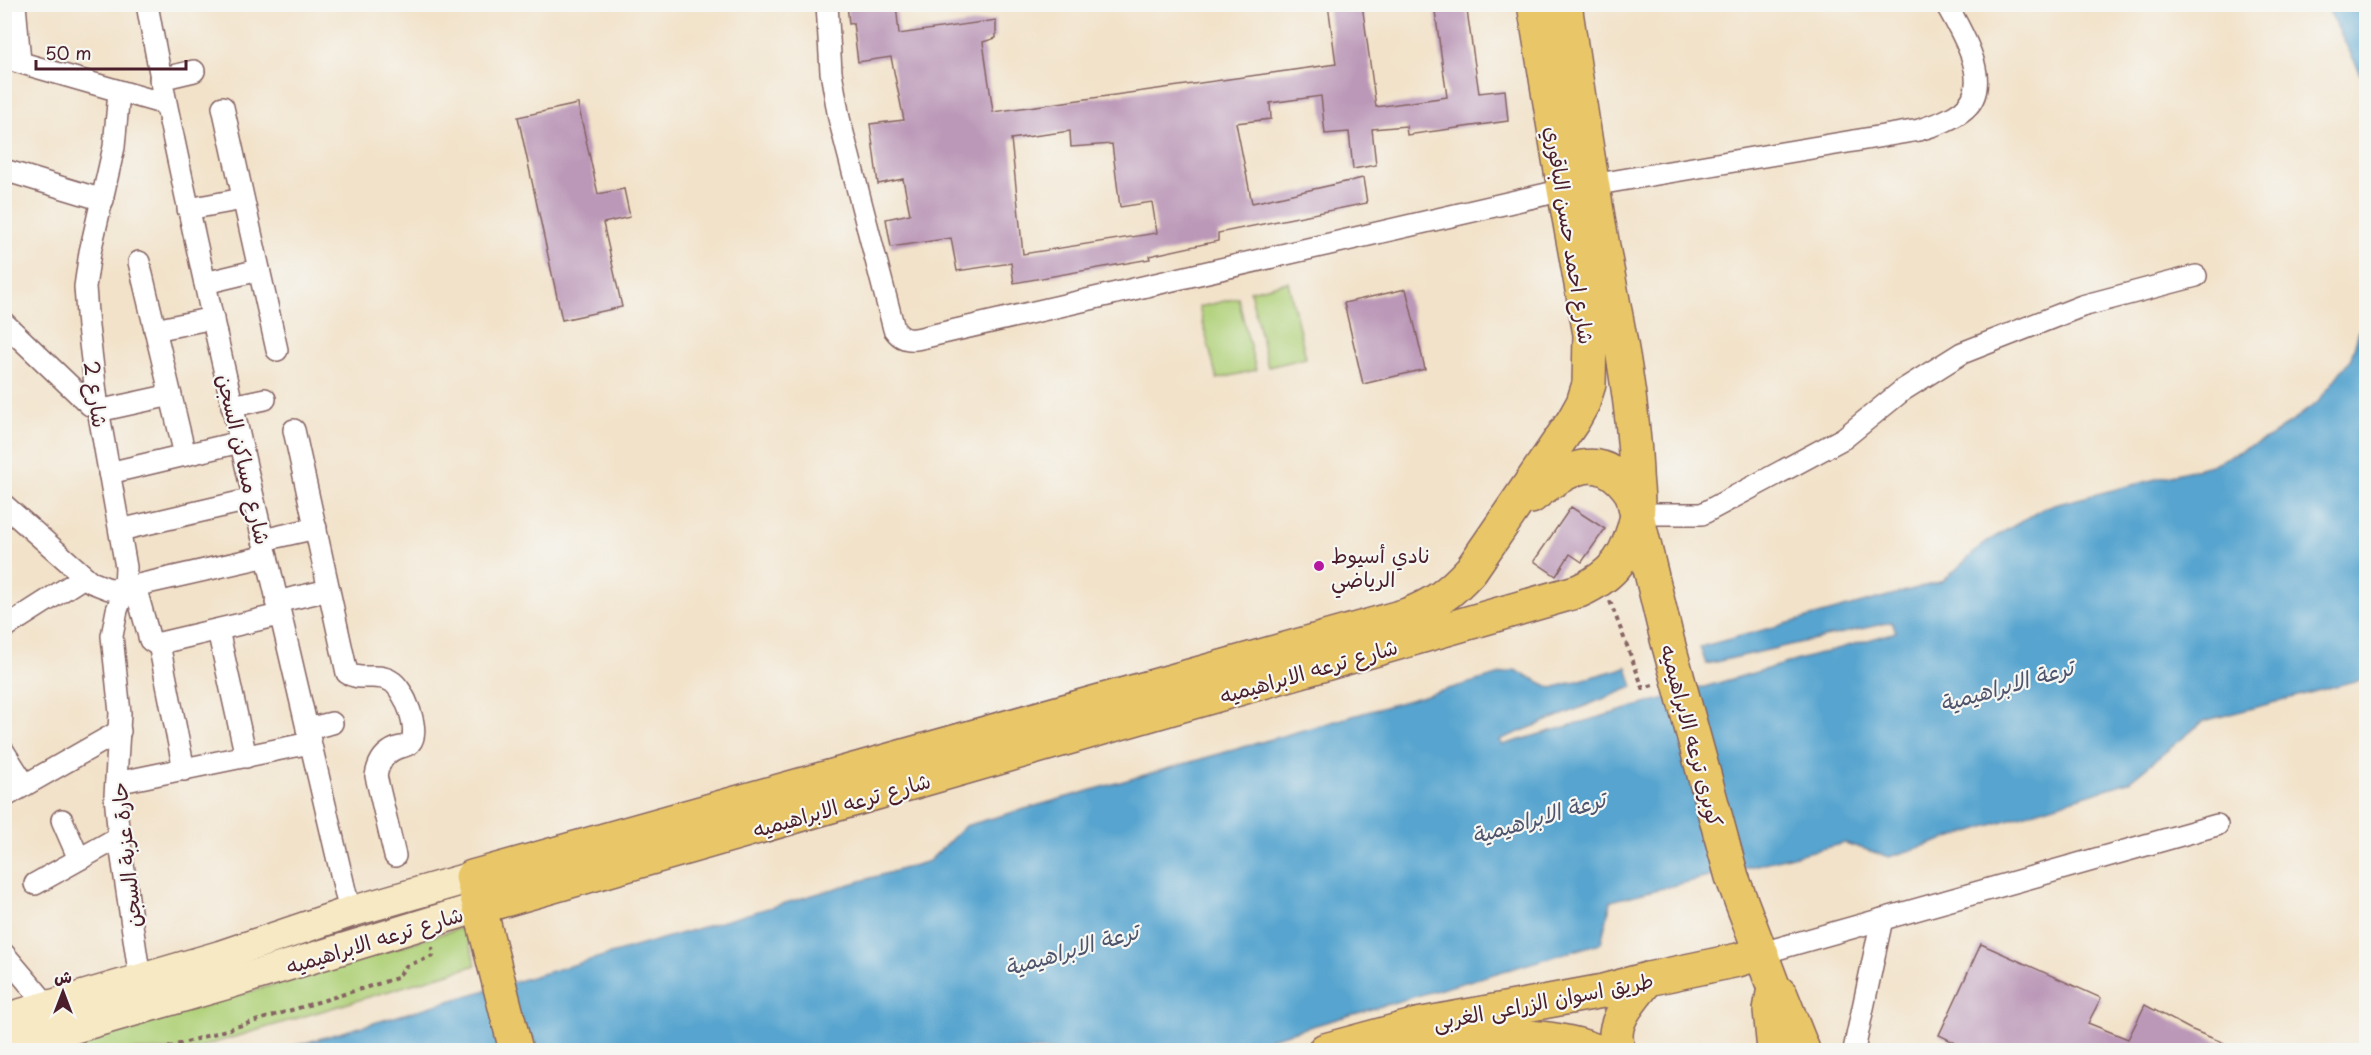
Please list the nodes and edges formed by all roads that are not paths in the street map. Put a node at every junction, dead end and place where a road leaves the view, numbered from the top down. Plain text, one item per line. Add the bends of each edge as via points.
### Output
1 (15, 4) edge
2 (147, 4) edge
3 (827, 4) edge
4 (1534, 4) edge
5 (1565, 4) edge
6 (1946, 4) edge
7 (12, 60) edge
8 (194, 71) dead end
9 (160, 79) junction
10 (119, 92) junction
11 (165, 104) junction
12 (223, 107) dead end
13 (4, 170) edge
14 (1578, 188) junction
15 (243, 199) junction
16 (104, 200) junction
17 (188, 209) junction
18 (139, 262) dead end
19 (259, 270) junction
20 (2196, 276) dead end
21 (205, 283) junction
22 (213, 318) junction
23 (4, 323) edge
24 (155, 330) junction
25 (277, 350) dead end
26 (171, 394) junction
27 (265, 399) dead end
28 (232, 406) junction
29 (98, 409) junction
30 (294, 430) dead end
31 (240, 442) junction
32 (185, 455) junction
33 (108, 473) junction
34 (254, 499) junction
35 (4, 505) edge
36 (1638, 514) junction
37 (1509, 515) junction
38 (316, 528) junction
39 (120, 530) junction
40 (265, 548) junction
41 (84, 577) junction
42 (130, 587) junction
43 (329, 590) junction
44 (278, 609) junction
45 (4, 628) edge
46 (218, 630) junction
47 (159, 644) junction
48 (1119, 710) junction
49 (332, 723) dead end
50 (120, 731) junction
51 (308, 736) junction
52 (4, 752) edge
53 (246, 757) junction
54 (184, 770) junction
55 (116, 783) junction
56 (25, 785) junction
57 (4, 797) edge
58 (63, 820) dead end
59 (2217, 825) dead end
60 (119, 837) junction
61 (394, 856) dead end
62 (79, 859) junction
63 (35, 884) dead end
64 (476, 892) junction
65 (350, 912) junction
66 (1882, 919) junction
67 (1762, 952) junction
68 (4, 954) edge
69 (220, 956) junction
70 (140, 979) junction
71 (1648, 979) junction
72 (230, 983) junction
73 (1774, 988) junction
74 (48, 1006) junction
75 (4, 1019) edge
76 (4, 1048) edge
77 (516, 1050) edge
78 (1325, 1050) edge
79 (1404, 1050) edge
80 (1594, 1050) edge
81 (1619, 1050) edge
82 (1774, 1050) edge
83 (1803, 1050) edge
84 (1854, 1050) edge

1 - 7 street
2 - 9 street, شارع مساكن السجن
3 - 14 street via 831,72 840,118 894,329 907,340
4 - 14 main road, شارع احمد حسن الباقوري
5 - 14 main road, شارع احمد حسن الباقوري
6 - 14 street via 1968,45 1976,91 1965,110 1946,122
7 - 10 street
8 - 9 street
9 - 11 street, شارع مساكن السجن
10 - 11 street
10 - 16 street, شارع 2
11 - 17 street, شارع مساكن السجن
12 - 15 street
13 - 16 street
14 - 36 main road, شارع احمد حسن الباقوري via 1629,388
14 - 37 main road, شارع احمد حسن الباقوري via 1590,334 1589,384 1573,421
15 - 17 street
15 - 19 street
16 - 29 street, شارع 2 via 85,287
17 - 21 street, شارع مساكن السجن
18 - 24 street
19 - 21 street
19 - 25 street
20 - 36 street via 2082,306 1962,353 1903,390 1844,438 1702,514
21 - 22 street, شارع مساكن السجن
22 - 24 street
22 - 28 street, شارع مساكن السجن
23 - 29 street
24 - 26 street
26 - 29 street
26 - 32 street
27 - 28 street
28 - 31 street, شارع مساكن السجن
29 - 33 street, شارع 2
30 - 38 street
31 - 32 street
31 - 34 street, شارع مساكن السجن
32 - 33 street
33 - 39 street, شارع 2
34 - 39 street
34 - 40 street, شارع مساكن السجن
35 - 41 street
36 - 37 main road via 1622,478 1592,466 1559,475
36 - 48 main road, شارع ترعه الابراهيميه via 1628,549 1614,568 1579,591
36 - 67 main road, كوبرى ترعه الابراهيميه via 1667,639 1732,877
37 - 48 main road, شارع ترعه الابراهيميه via 1471,570 1433,604
38 - 40 street
38 - 43 street
39 - 42 street, شارع 2
40 - 42 street
40 - 44 street, شارع مساكن السجن
41 - 42 street via 100,586
41 - 45 street
42 - 47 street via 150,640
42 - 50 street, حارة عزبة السجن via 117,610 112,636
43 - 44 street
43 - 61 street via 347,673 392,681 400,687 408,704 413,738 387,754 376,776
44 - 46 street
44 - 51 street, شارع مساكن السجن
46 - 47 street
46 - 53 street
47 - 54 street
48 - 64 main road, شارع ترعه الابراهيميه
49 - 51 street
50 - 55 street, حارة عزبة السجن
50 - 56 street
51 - 53 street
51 - 65 street, شارع مساكن السجن
52 - 56 street
53 - 54 street
54 - 55 street
55 - 60 street, حارة عزبة السجن
56 - 57 street
58 - 62 street
59 - 66 street
60 - 62 street
60 - 70 street, حارة عزبة السجن
62 - 63 street
64 - 65 main road, شارع ترعه الابراهيميه
64 - 72 main road, شارع ترعه الابراهيميه
64 - 77 main road
65 - 69 main road, شارع ترعه الابراهيميه
66 - 67 street
66 - 84 street
67 - 71 main road, طريق اسوان الزراعى الغربى
67 - 73 main road, كوبرى ترعه الابراهيميه
68 - 74 street
69 - 70 main road, شارع ترعه الابراهيميه
69 - 72 main road
70 - 74 main road, شارع ترعه الابراهيميه
71 - 78 main road, طريق اسوان الزراعى الغربى via 1418,1025
71 - 81 main road via 1625,1007 1617,1024
72 - 76 main road, شارع ترعه الابراهيميه
73 - 82 main road via 1770,1010
73 - 83 main road via 1781,995
74 - 75 main road, شارع ترعه الابراهيميه
79 - 80 main road, طريق اسوان الزراعى الغربى via 1489,1036 1518,1036

